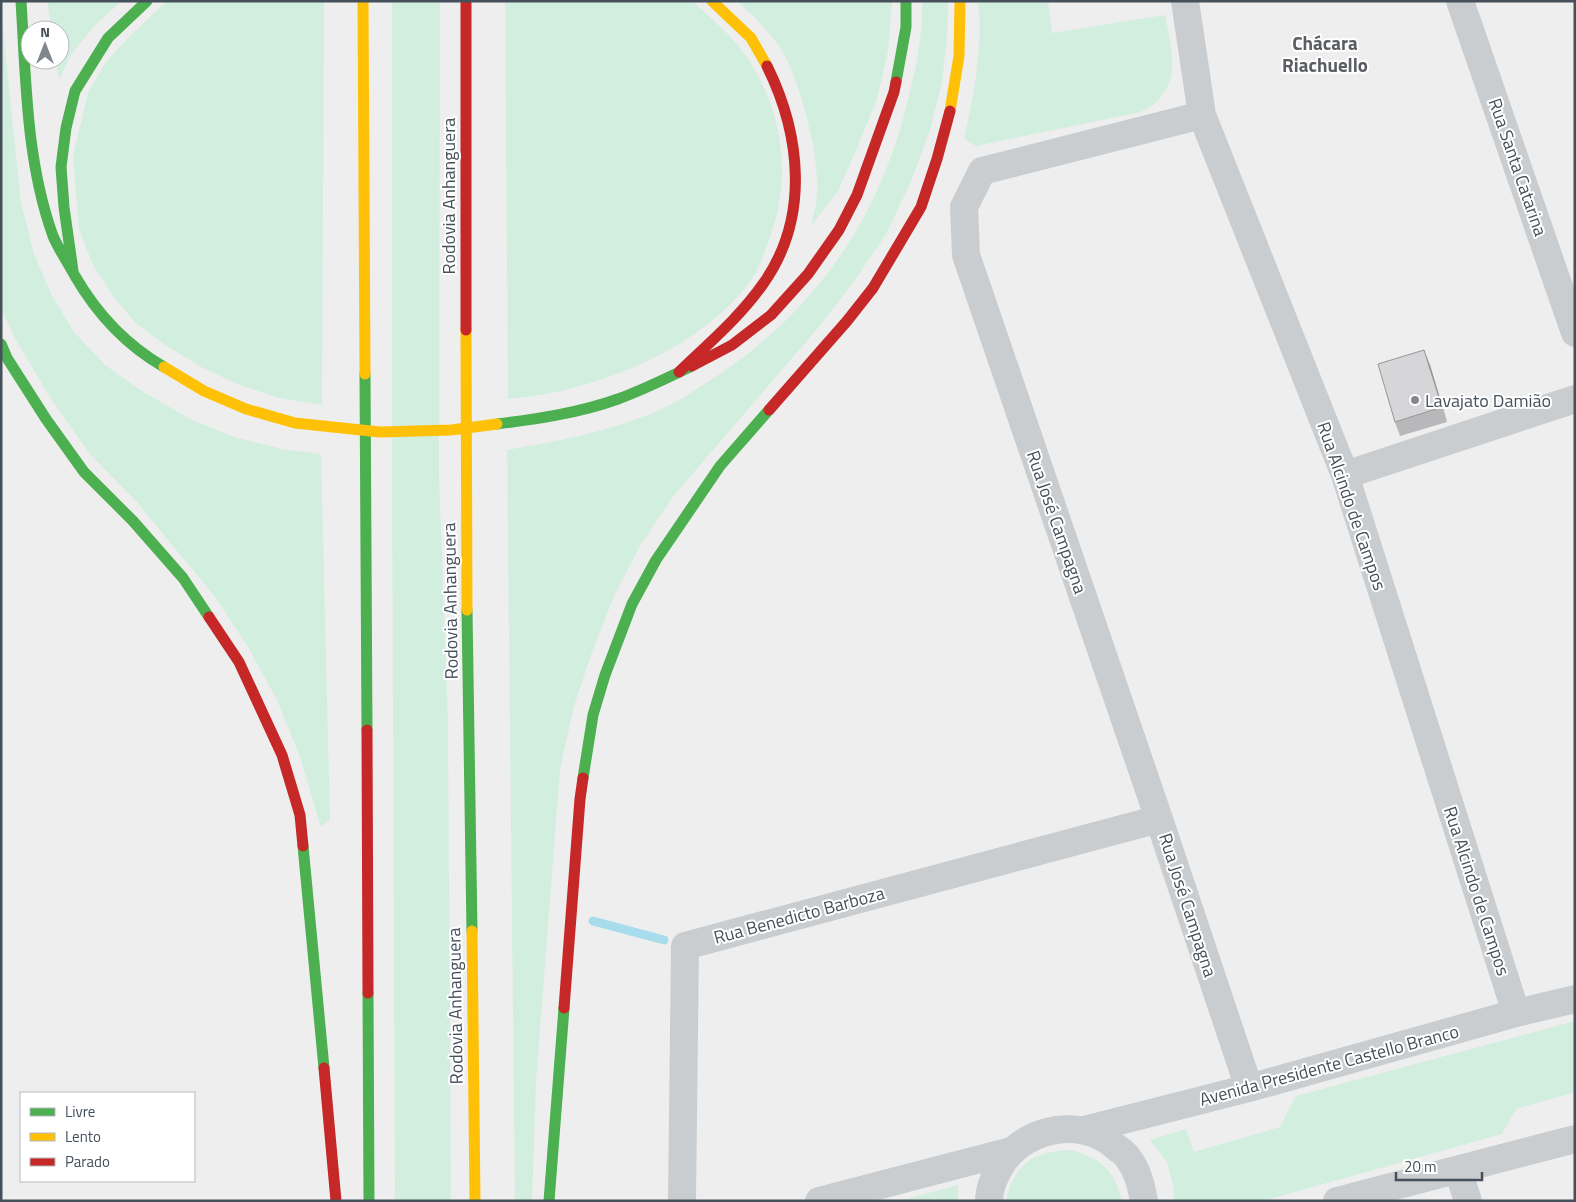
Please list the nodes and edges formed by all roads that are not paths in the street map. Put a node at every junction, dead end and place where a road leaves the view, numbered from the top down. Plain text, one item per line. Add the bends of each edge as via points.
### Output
1 (21, 1) edge
2 (147, 1) edge
3 (363, 1) edge
4 (466, 1) edge
5 (712, 1) edge
6 (906, 1) edge
7 (960, 1) edge
8 (1185, 1) edge
9 (1460, 1) edge
10 (1202, 115) junction
11 (74, 271) junction
12 (1575, 334) edge
13 (1, 344) edge
14 (679, 372) junction
15 (1575, 398) edge
16 (1345, 475) junction
17 (1159, 819) junction
18 (1575, 999) edge
19 (1516, 1013) junction
20 (1249, 1088) junction
21 (1084, 1130) junction
22 (1575, 1139) edge
23 (1011, 1152) junction
24 (1458, 1170) junction
25 (336, 1201) edge
26 (369, 1201) edge
27 (475, 1201) edge
28 (549, 1201) edge
29 (682, 1201) edge
30 (819, 1201) edge
31 (989, 1201) edge
32 (1144, 1201) edge
33 (1337, 1201) edge
34 (1468, 1201) edge

1 - 11 main road via 30,133 39,189 54,238
2 - 11 main road via 108,38 75,91 61,167
3 - 26 main road
4 - 27 main road, Rodovia Anhanguera via 466,497
5 - 14 main road via 752,39 778,86 791,124 797,174 790,229 773,269 748,304
6 - 14 main road via 906,27 894,92 857,196 839,230 808,274 771,315 732,344
7 - 28 main road via 958,56 950,108 921,207 873,288 848,321 720,466 656,560 632,604 605,675 593,715 580,799
8 - 10 street, Rua Alcindo de Campos
9 - 12 street, Rua Santa Catarina
10 - 16 street, Rua Alcindo de Campos
10 - 17 street, Rua José Campagna via 982,171 964,207 966,255
11 - 14 main road via 104,319 153,361 204,391 246,409 295,423 380,432 451,430 500,424 562,414 616,400
13 - 25 main road via 41,411 84,472 183,578 239,662 282,755 300,815
15 - 16 street
16 - 19 street, Rua Alcindo de Campos
17 - 20 street, Rua José Campagna
17 - 29 street, Rua Benedicto Barboza via 685,946
18 - 19 street, Avenida Presidente Castello Branco
19 - 20 street, Avenida Presidente Castello Branco
20 - 21 street, Avenida Presidente Castello Branco
21 - 23 street via 1057,1128 1032,1136
21 - 32 street via 1108,1140 1128,1157 1141,1181
22 - 24 street
23 - 30 street
23 - 31 street via 996,1172
24 - 33 street
24 - 34 street

